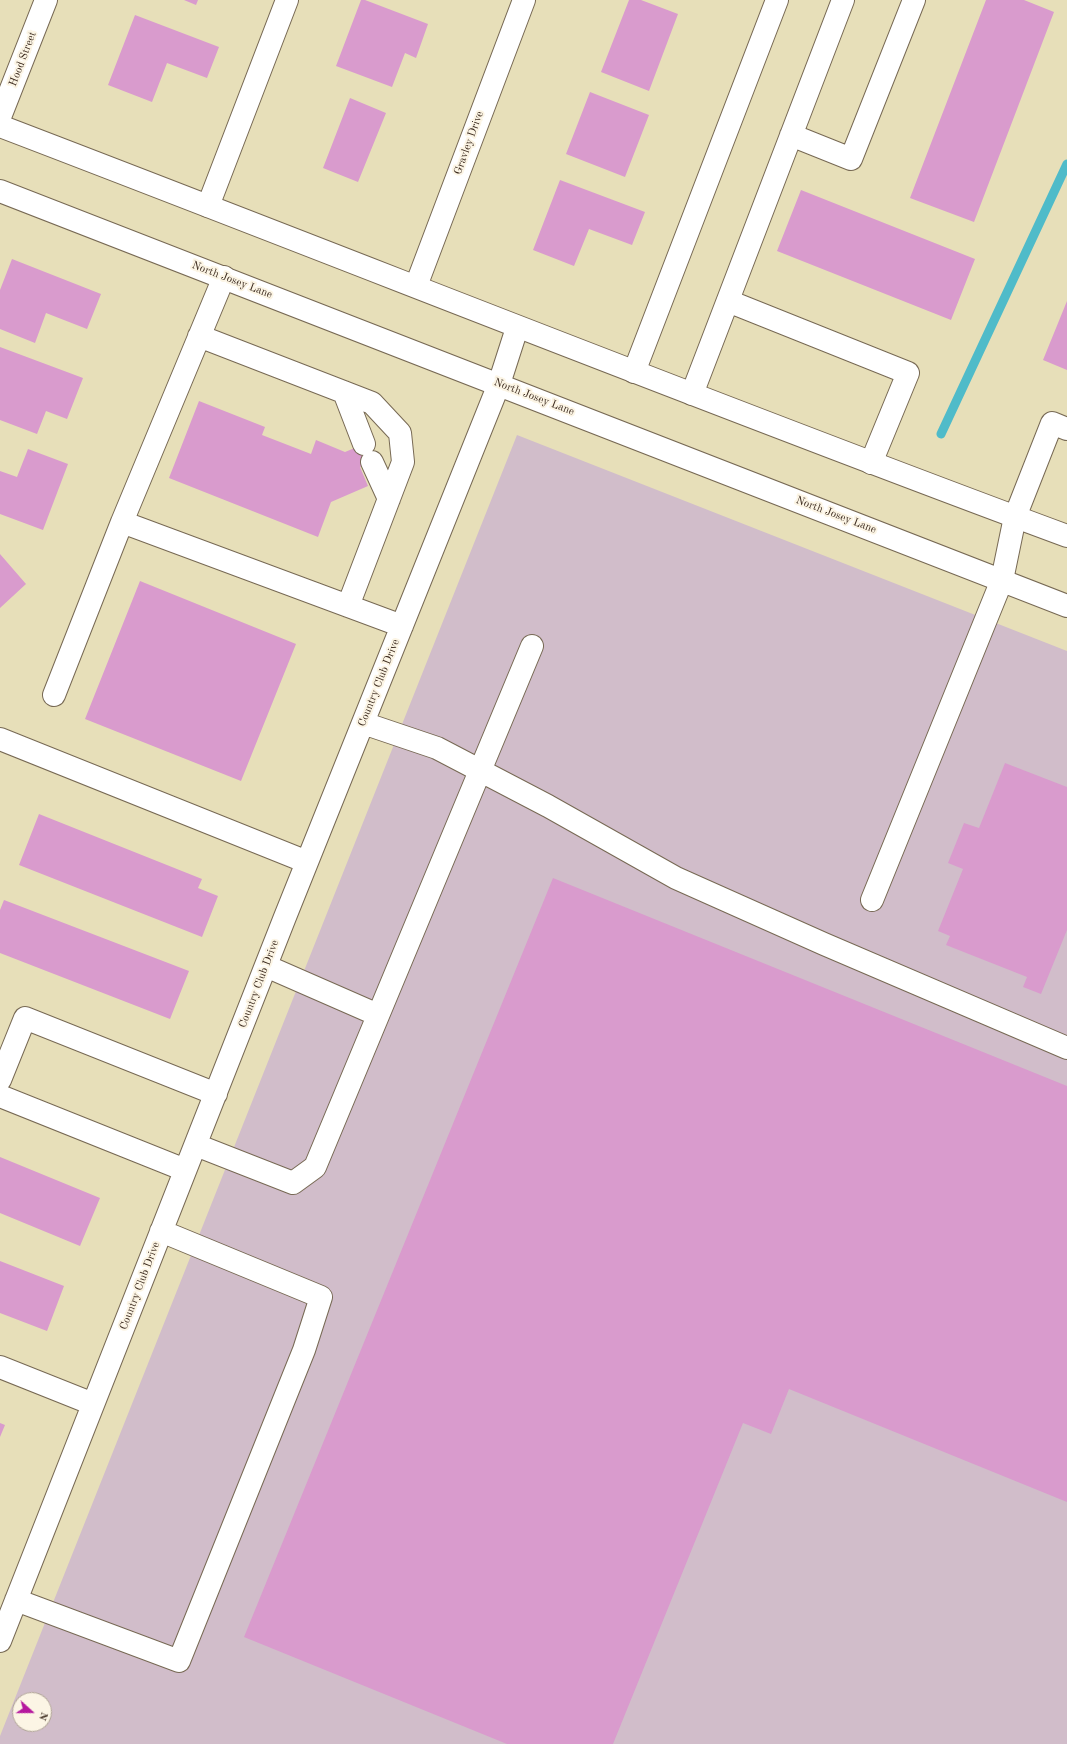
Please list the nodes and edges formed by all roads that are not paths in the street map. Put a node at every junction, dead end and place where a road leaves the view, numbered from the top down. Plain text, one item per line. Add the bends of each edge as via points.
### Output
1 (46, 0) edge
2 (287, 0) edge
3 (524, 0) edge
4 (778, 0) edge
5 (843, 0) edge
6 (914, 0) edge
7 (0, 117) edge
8 (0, 126) edge
9 (791, 135) junction
10 (0, 191) edge
11 (208, 206) junction
12 (224, 277) junction
13 (416, 286) junction
14 (728, 301) junction
15 (517, 328) junction
16 (199, 336) junction
17 (634, 372) junction
18 (498, 384) junction
19 (344, 392) junction
20 (692, 394) junction
21 (1067, 429) edge
22 (871, 463) junction
23 (389, 499) junction
24 (1015, 517) junction
25 (122, 522) junction
26 (1067, 536) edge
27 (1002, 580) junction
28 (348, 606) junction
29 (1067, 606) edge
30 (402, 626) junction
31 (532, 646) dead end
32 (54, 695) dead end
33 (363, 723) junction
34 (0, 740) edge
35 (480, 770) junction
36 (307, 862) junction
37 (872, 900) dead end
38 (266, 966) junction
39 (378, 1016) junction
40 (1067, 1048) edge
41 (0, 1080) edge
42 (216, 1094) junction
43 (0, 1096) edge
44 (196, 1145) junction
45 (185, 1170) junction
46 (162, 1231) junction
47 (0, 1367) edge
48 (93, 1404) junction
49 (16, 1600) junction
50 (0, 1641) edge

1 - 7 main road, Hood Street
2 - 11 main road
3 - 13 main road, Gravley Drive
4 - 17 main road
5 - 9 main road
6 - 9 main road via 852,159
8 - 11 main road
9 - 14 main road
10 - 12 main road, North Josey Lane
11 - 13 main road
12 - 16 main road
12 - 18 main road, North Josey Lane
13 - 15 main road
14 - 20 main road
14 - 22 main road via 908,373
15 - 17 main road
15 - 18 main road, Country Club Drive
16 - 19 main road
16 - 25 main road
17 - 20 main road
18 - 27 main road, North Josey Lane
18 - 30 main road, Country Club Drive
19 - 23 main road
19 - 23 main road via 372,404 400,432 403,462
20 - 22 main road
21 - 24 main road via 1052,423
22 - 24 main road
23 - 28 main road
24 - 26 main road
24 - 27 main road
25 - 28 main road
25 - 32 main road
27 - 29 main road, North Josey Lane
27 - 37 main road
28 - 30 main road
30 - 33 main road, Country Club Drive
31 - 35 main road
33 - 35 main road via 437,748
33 - 36 main road, Country Club Drive
34 - 36 main road
35 - 39 main road
35 - 40 main road via 676,878
36 - 38 main road, Country Club Drive
38 - 39 main road
38 - 42 main road, Country Club Drive
39 - 44 main road via 316,1167 293,1183
41 - 42 main road via 25,1018
42 - 44 main road, Country Club Drive
43 - 45 main road
44 - 45 main road, Country Club Drive
45 - 46 main road, Country Club Drive
46 - 48 main road, Country Club Drive
46 - 49 main road via 321,1298 304,1350 179,1661
47 - 48 main road
48 - 49 main road, Country Club Drive
49 - 50 main road, Country Club Drive

